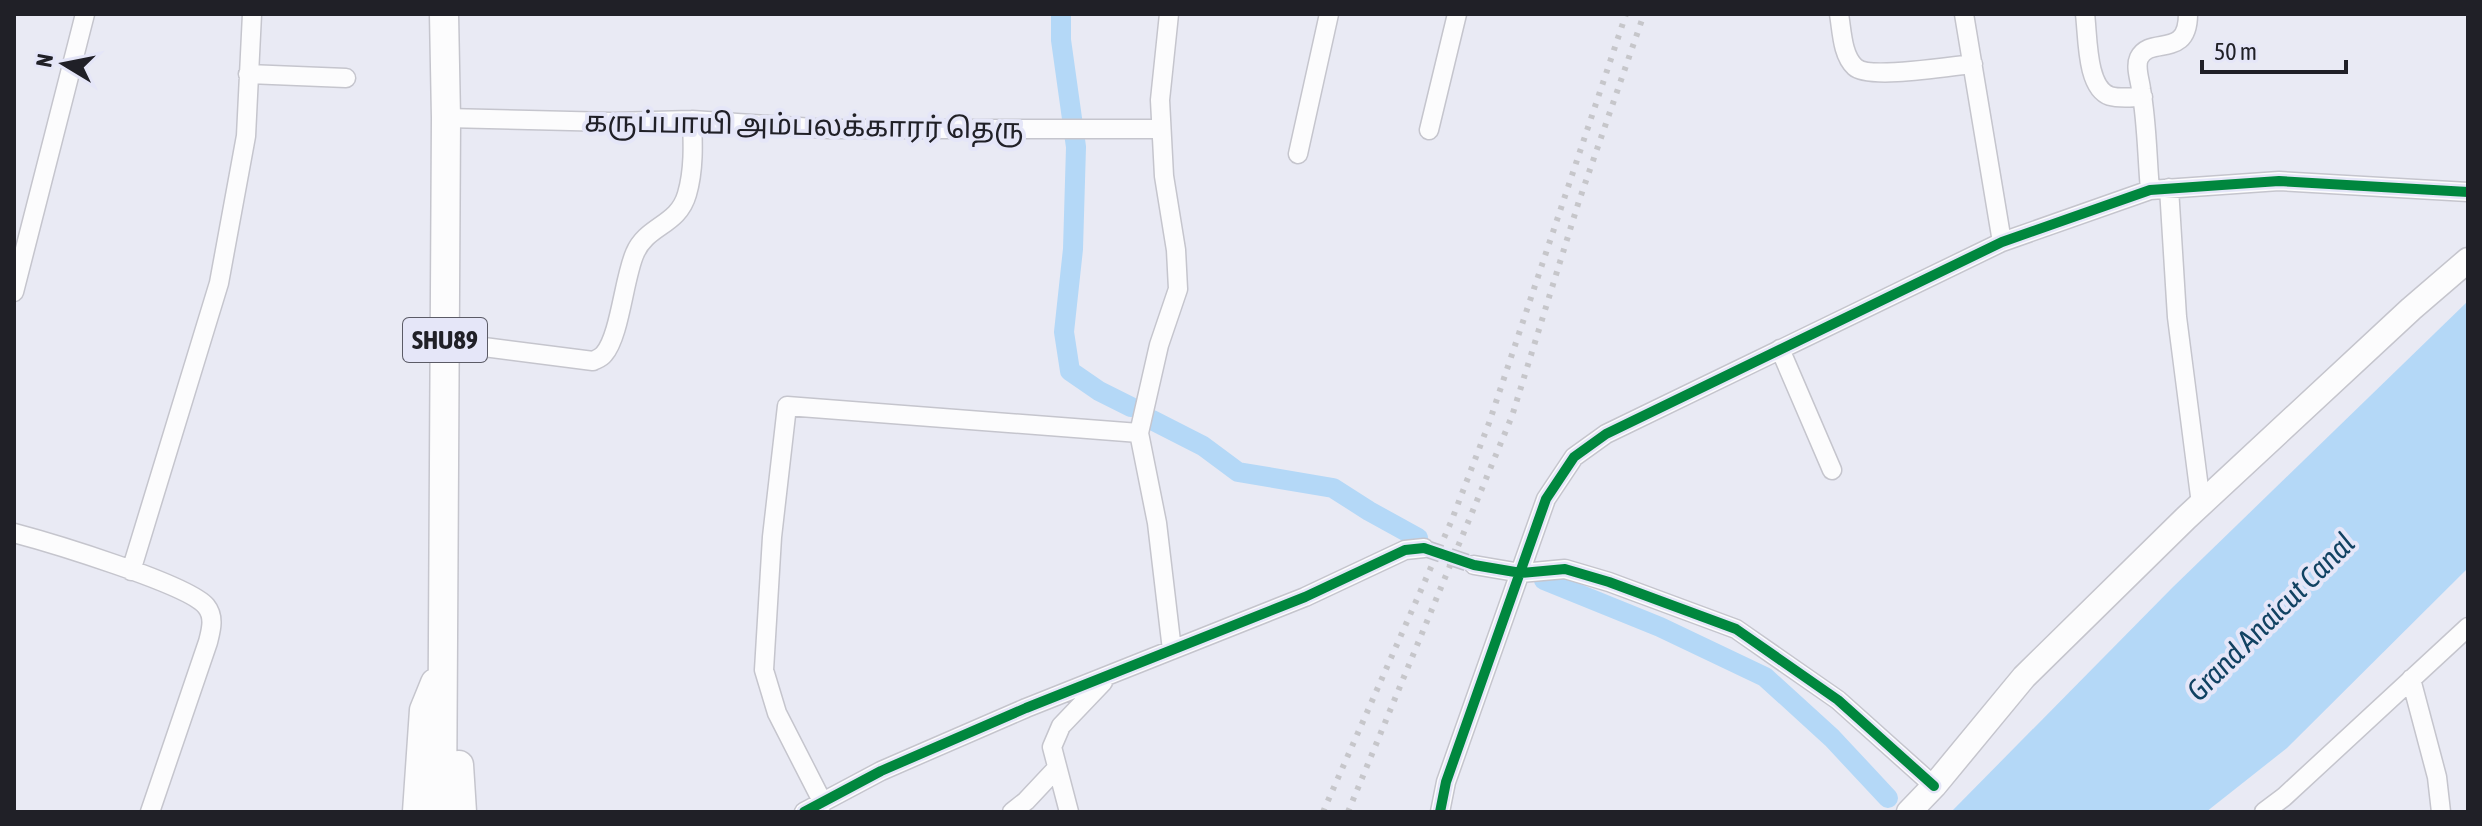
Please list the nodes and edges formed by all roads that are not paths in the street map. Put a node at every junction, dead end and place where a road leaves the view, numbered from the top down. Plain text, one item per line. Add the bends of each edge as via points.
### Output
1 (85, 14) edge
2 (252, 14) edge
3 (444, 14) edge
4 (1169, 14) edge
5 (1329, 14) edge
6 (1457, 14) edge
7 (1839, 14) edge
8 (1964, 14) edge
9 (2085, 14) edge
10 (2188, 14) edge
11 (1973, 64) junction
12 (248, 74) junction
13 (346, 78) dead end
14 (2143, 97) junction
15 (446, 118) junction
16 (692, 120) junction
17 (1161, 129) junction
18 (1429, 130) dead end
19 (1298, 154) dead end
20 (2169, 188) junction
21 (2150, 190) junction
22 (2468, 192) edge
23 (2002, 242) junction
24 (2468, 260) edge
25 (14, 292) edge
26 (445, 342) junction
27 (1780, 349) junction
28 (1139, 433) junction
29 (1832, 470) dead end
30 (2201, 504) junction
31 (14, 533) edge
32 (1424, 548) tunnel mouth
33 (1474, 565) tunnel mouth
34 (131, 571) junction
35 (1521, 573) junction
36 (2468, 627) edge
37 (1172, 650) junction
38 (443, 666) junction
39 (1107, 677) junction
40 (2411, 679) junction
41 (1056, 769) junction
42 (1934, 786) junction
43 (823, 803) junction
44 (150, 812) edge
45 (417, 812) edge
46 (442, 812) edge
47 (462, 812) edge
48 (804, 812) edge
49 (1012, 812) edge
50 (1069, 812) edge
51 (1440, 812) edge
52 (1909, 812) edge
53 (2264, 812) edge
54 (2441, 812) edge

1 - 25 street
2 - 12 street
3 - 15 main road, SHU89
4 - 17 street
5 - 19 street
6 - 18 street
7 - 11 street via 1846,54 1856,69 1873,74
8 - 11 street
9 - 14 street via 2098,88 2109,96
10 - 14 street via 2181,39 2140,55
11 - 23 street
12 - 13 street
12 - 34 street via 246,136 219,283
14 - 21 street
15 - 16 street, கருப்பாயி அம்பலக்காரர் தெரு
15 - 26 main road, SHU89
16 - 17 street, கருப்பாயி அம்பலக்காரர் தெரு via 829,129
16 - 26 street via 687,196 675,217 645,235 635,252 604,354 593,361
17 - 28 street via 1178,289
20 - 21 street
20 - 22 street via 2279,181
20 - 30 street via 2177,317
21 - 23 street
23 - 27 street
24 - 30 main road
26 - 38 main road, SHU89
27 - 29 street
27 - 35 street via 1606,434 1574,457 1546,499
28 - 37 street via 1157,523
28 - 43 street via 787,406 764,670 777,713
30 - 42 main road via 2024,677
31 - 34 street
32 - 37 street via 1405,550
33 - 35 street
34 - 44 street via 197,597 212,621
35 - 42 street via 1565,569 1736,629 1838,700
35 - 51 street
36 - 40 street
37 - 39 street
38 - 45 main road via 424,710
38 - 46 main road, SHU89
38 - 47 main road via 455,704
39 - 41 street via 1061,726 1052,747
39 - 43 street via 881,771
40 - 53 street
40 - 54 street
41 - 49 street
41 - 50 street
42 - 52 main road
43 - 48 street

